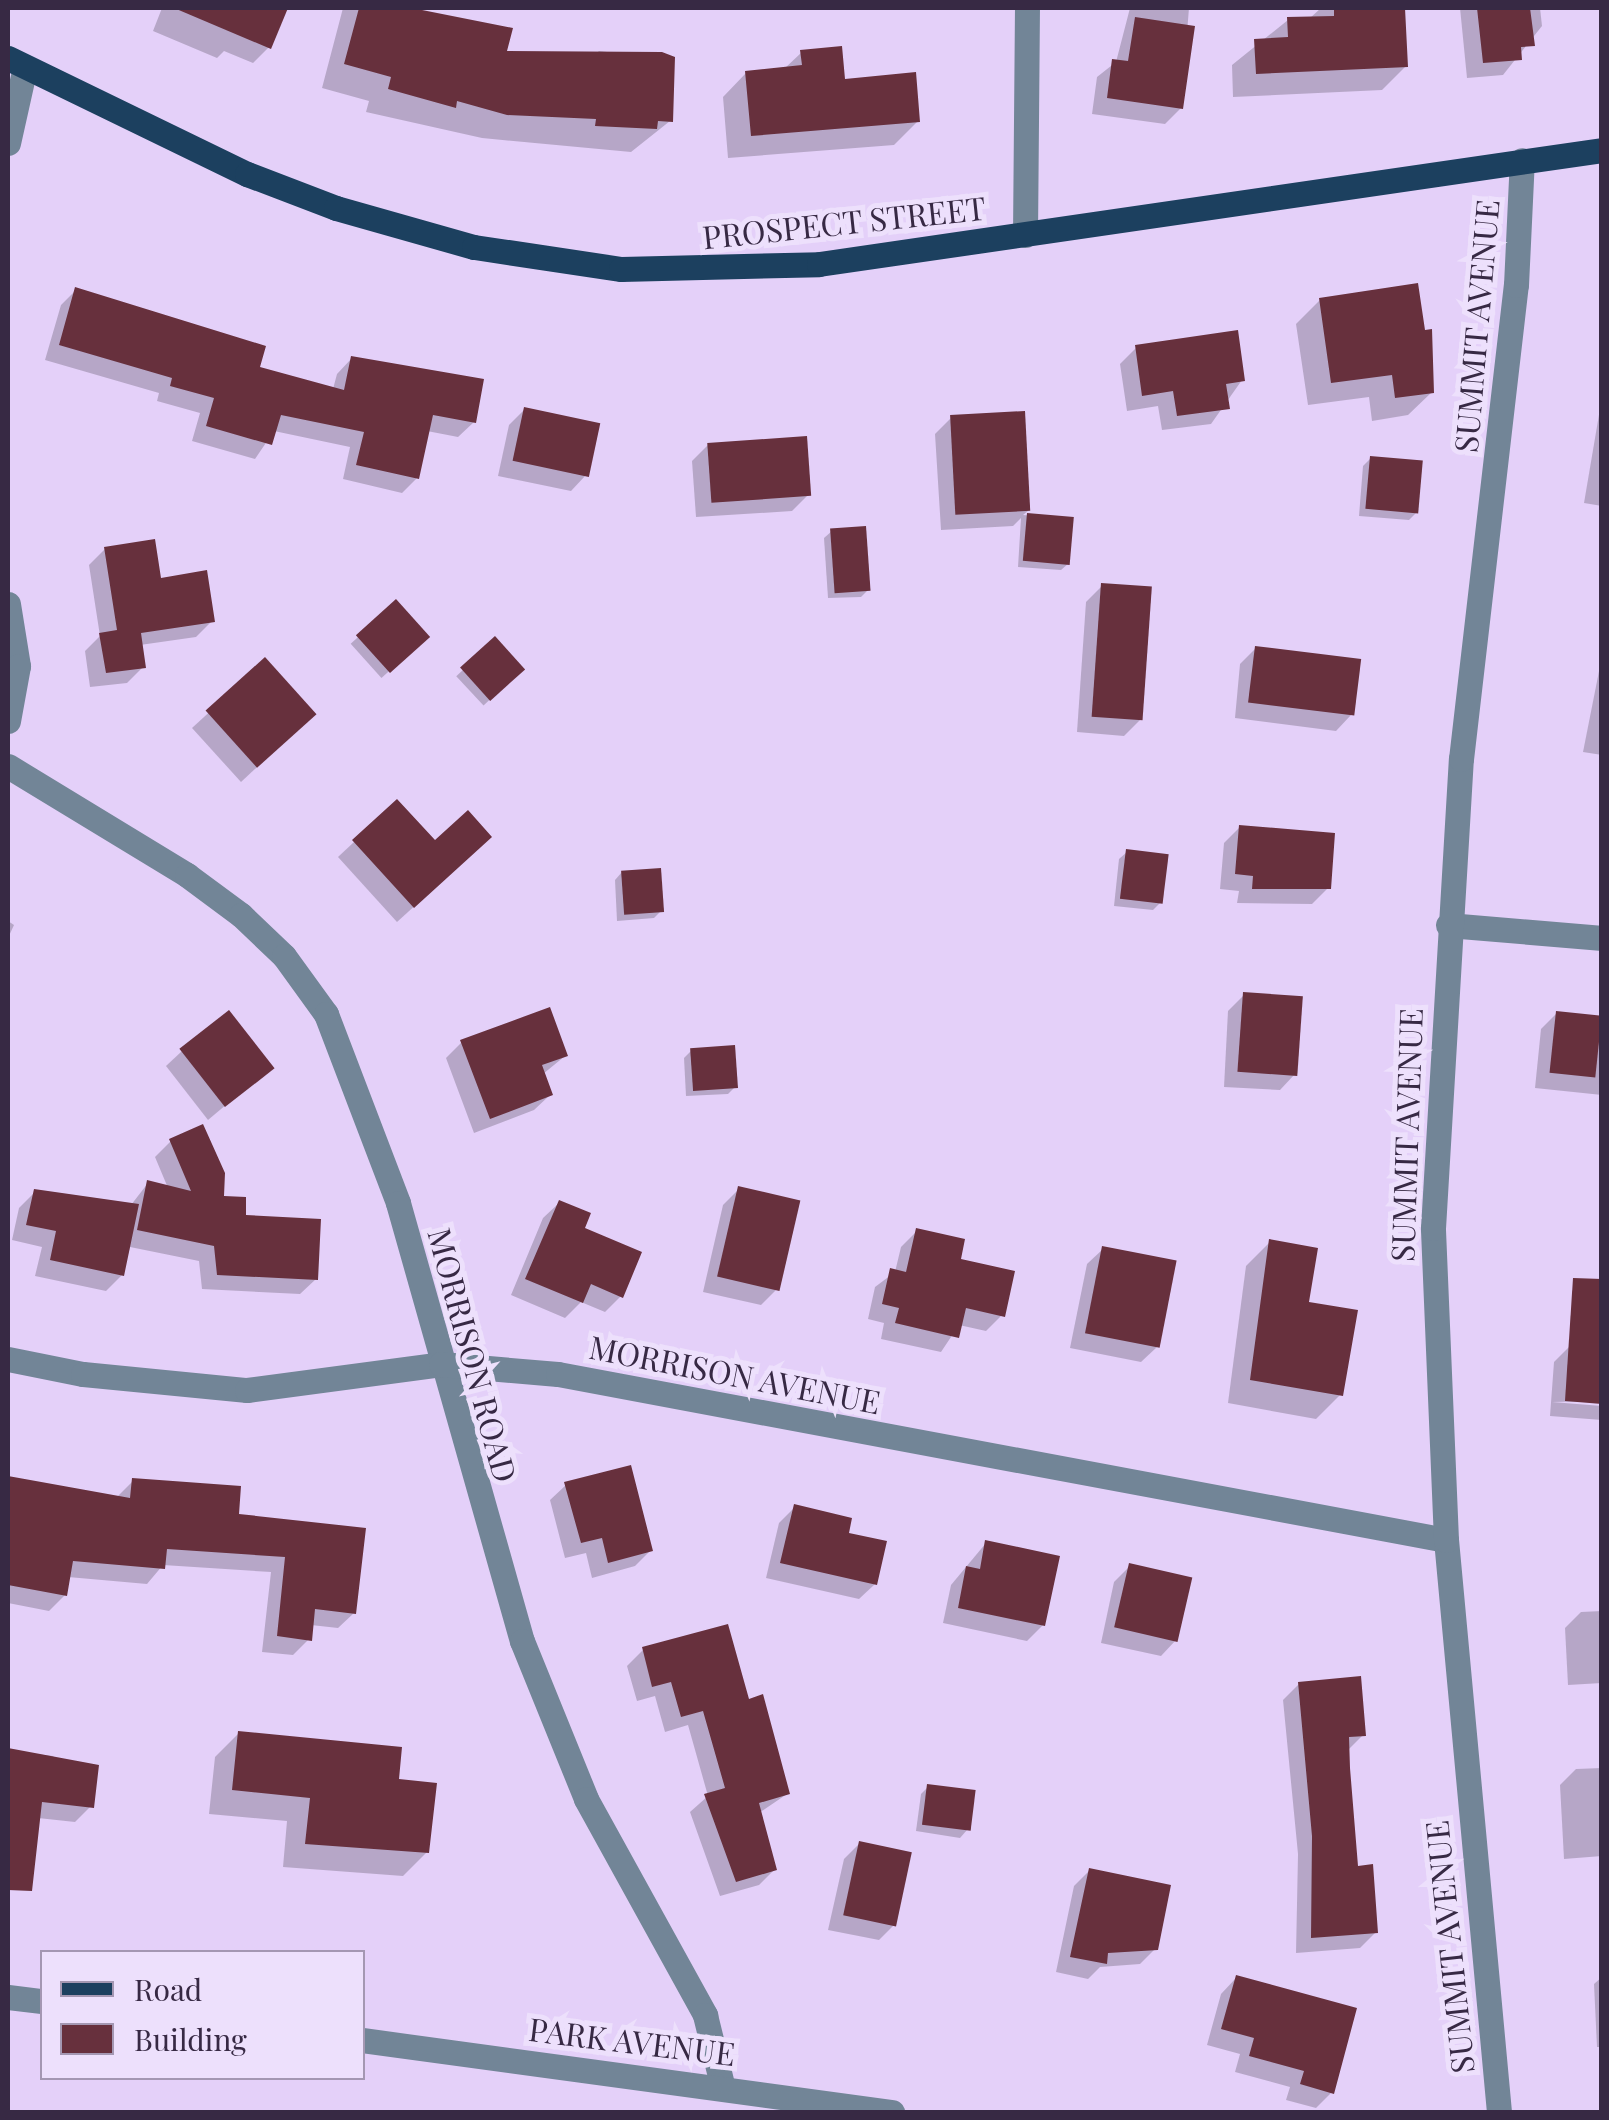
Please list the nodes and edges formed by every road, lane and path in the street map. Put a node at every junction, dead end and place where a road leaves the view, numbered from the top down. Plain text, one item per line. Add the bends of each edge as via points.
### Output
1 (1028, 8) edge
2 (16, 63) edge
3 (8, 143) edge
4 (1602, 150) edge
5 (1522, 160) junction
6 (1025, 235) junction
7 (8, 604) edge
8 (8, 721) edge
9 (8, 766) edge
10 (1448, 925) junction
11 (1602, 938) edge
12 (8, 1359) edge
13 (441, 1364) junction
14 (1446, 1540) junction
15 (8, 1997) edge
16 (40, 2001) edge
17 (365, 2040) edge
18 (722, 2084) junction
19 (892, 2112) edge
20 (1499, 2112) edge

1 - 6 street
2 - 3 street
2 - 6 main road, PROSPECT STREET via 291,191 402,228 539,259 621,269 742,270
4 - 5 main road, PROSPECT STREET
5 - 6 main road, PROSPECT STREET
5 - 10 street, SUMMIT AVENUE via 1516,286
7 - 8 street via 18,676
9 - 13 street, MORRISON ROAD via 187,874 241,915 284,956 326,1014 398,1203
10 - 11 street
10 - 14 street, SUMMIT AVENUE via 1433,1228
12 - 13 street, MORRISON AVENUE via 83,1374 247,1390
13 - 14 street, MORRISON AVENUE via 558,1374
13 - 18 street, MORRISON ROAD via 543,1696 609,1846 705,2015
14 - 20 street, SUMMIT AVENUE
15 - 16 street
17 - 18 street, PARK AVENUE
18 - 19 street, PARK AVENUE

